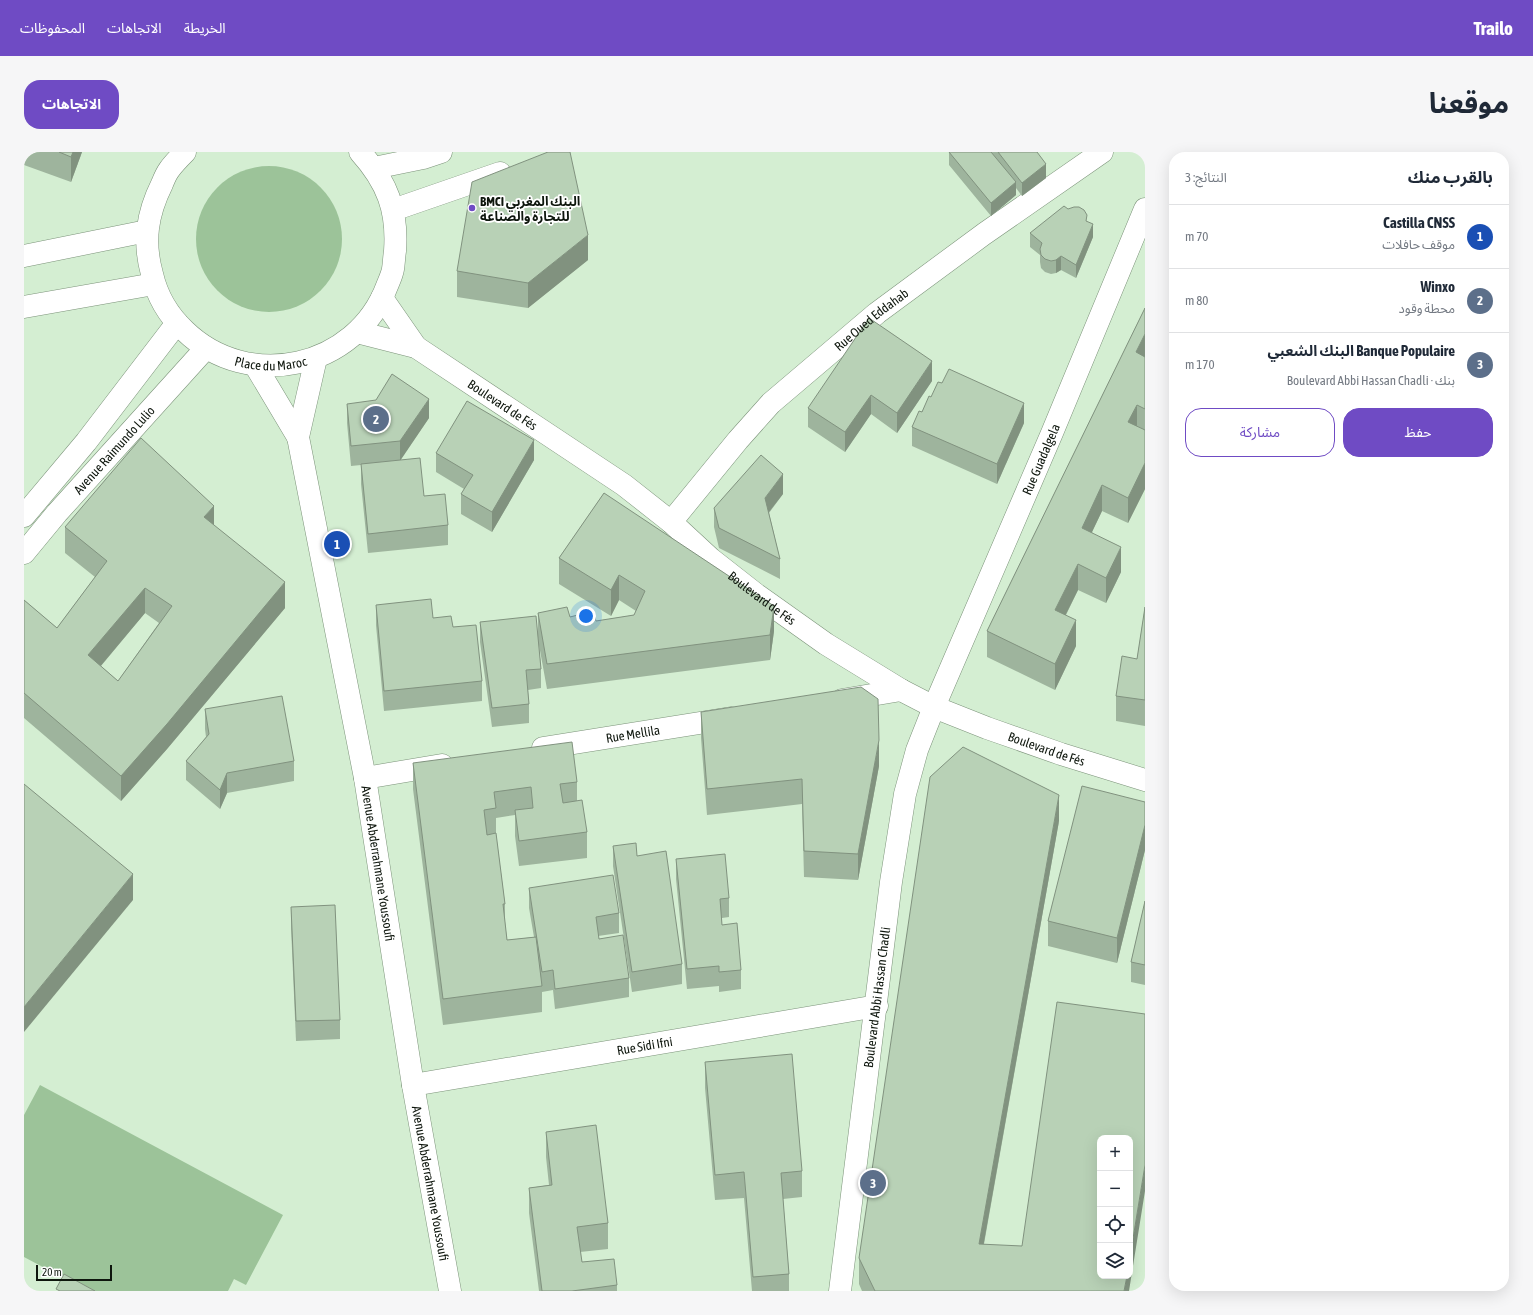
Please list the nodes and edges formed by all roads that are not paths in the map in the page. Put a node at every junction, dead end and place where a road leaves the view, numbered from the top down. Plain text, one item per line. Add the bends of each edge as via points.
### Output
1 (185, 152) edge
2 (441, 152) edge
3 (1102, 152) edge
4 (367, 160) edge
5 (518, 167) edge
6 (1145, 209) edge
7 (393, 210) junction
8 (147, 232) junction
9 (24, 256) edge
10 (154, 284) junction
11 (382, 298) junction
12 (24, 307) edge
13 (177, 323) junction
14 (357, 332) junction
15 (416, 347) junction
16 (206, 348) junction
17 (316, 358) junction
18 (255, 365) junction
19 (298, 437) junction
20 (24, 516) edge
21 (671, 522) junction
22 (24, 553) edge
23 (901, 690) junction
24 (824, 703) edge
25 (934, 707) junction
26 (747, 715) edge
27 (522, 752) edge
28 (459, 762) edge
29 (365, 778) junction
30 (1145, 780) edge
31 (876, 1006) junction
32 (413, 1085) junction
33 (450, 1291) edge
34 (840, 1291) edge

1 - 8 street, Place du Maroc via 168,171 154,200
2 - 4 street via 423,158
3 - 21 street, Rue Oued Eddahab via 877,313 771,403
4 - 7 street, Place du Maroc via 385,188
5 - 7 street
6 - 25 street, Rue Guadalgela
7 - 11 street, Place du Maroc via 396,242 393,270
8 - 9 street
8 - 10 street, Place du Maroc via 148,258
10 - 12 street
10 - 13 street, Place du Maroc via 164,305
11 - 14 street, Place du Maroc
11 - 15 street, Boulevard de Fés
13 - 16 street, Place du Maroc
13 - 20 street, Avenue Raimundo Lulio via 86,442
14 - 15 street, Boulevard de Fés
14 - 17 street, Place du Maroc via 338,347
15 - 21 street, Boulevard de Fés via 624,485
16 - 18 street, Place du Maroc via 230,359
16 - 22 street, Avenue Raimundo Lulio
17 - 18 street, Place du Maroc via 286,365
17 - 19 street, Avenue Abderrahmane Youssoufi
18 - 19 street, Avenue Abderrahmane Youssoufi
19 - 29 street, Avenue Abderrahmane Youssoufi
21 - 23 street, Boulevard de Fés via 711,559 758,595 826,644
23 - 24 street
23 - 25 street, Boulevard de Fés
25 - 30 street, Boulevard de Fés via 1061,754
25 - 31 street, Boulevard Abbi Hassan Chadli via 905,794
26 - 27 street, Rue Mellila
28 - 29 street
29 - 32 street, Avenue Abderrahmane Youssoufi
31 - 32 street, Rue Sidi Ifni
31 - 34 street, Boulevard Abbi Hassan Chadli
32 - 33 street, Avenue Abderrahmane Youssoufi

